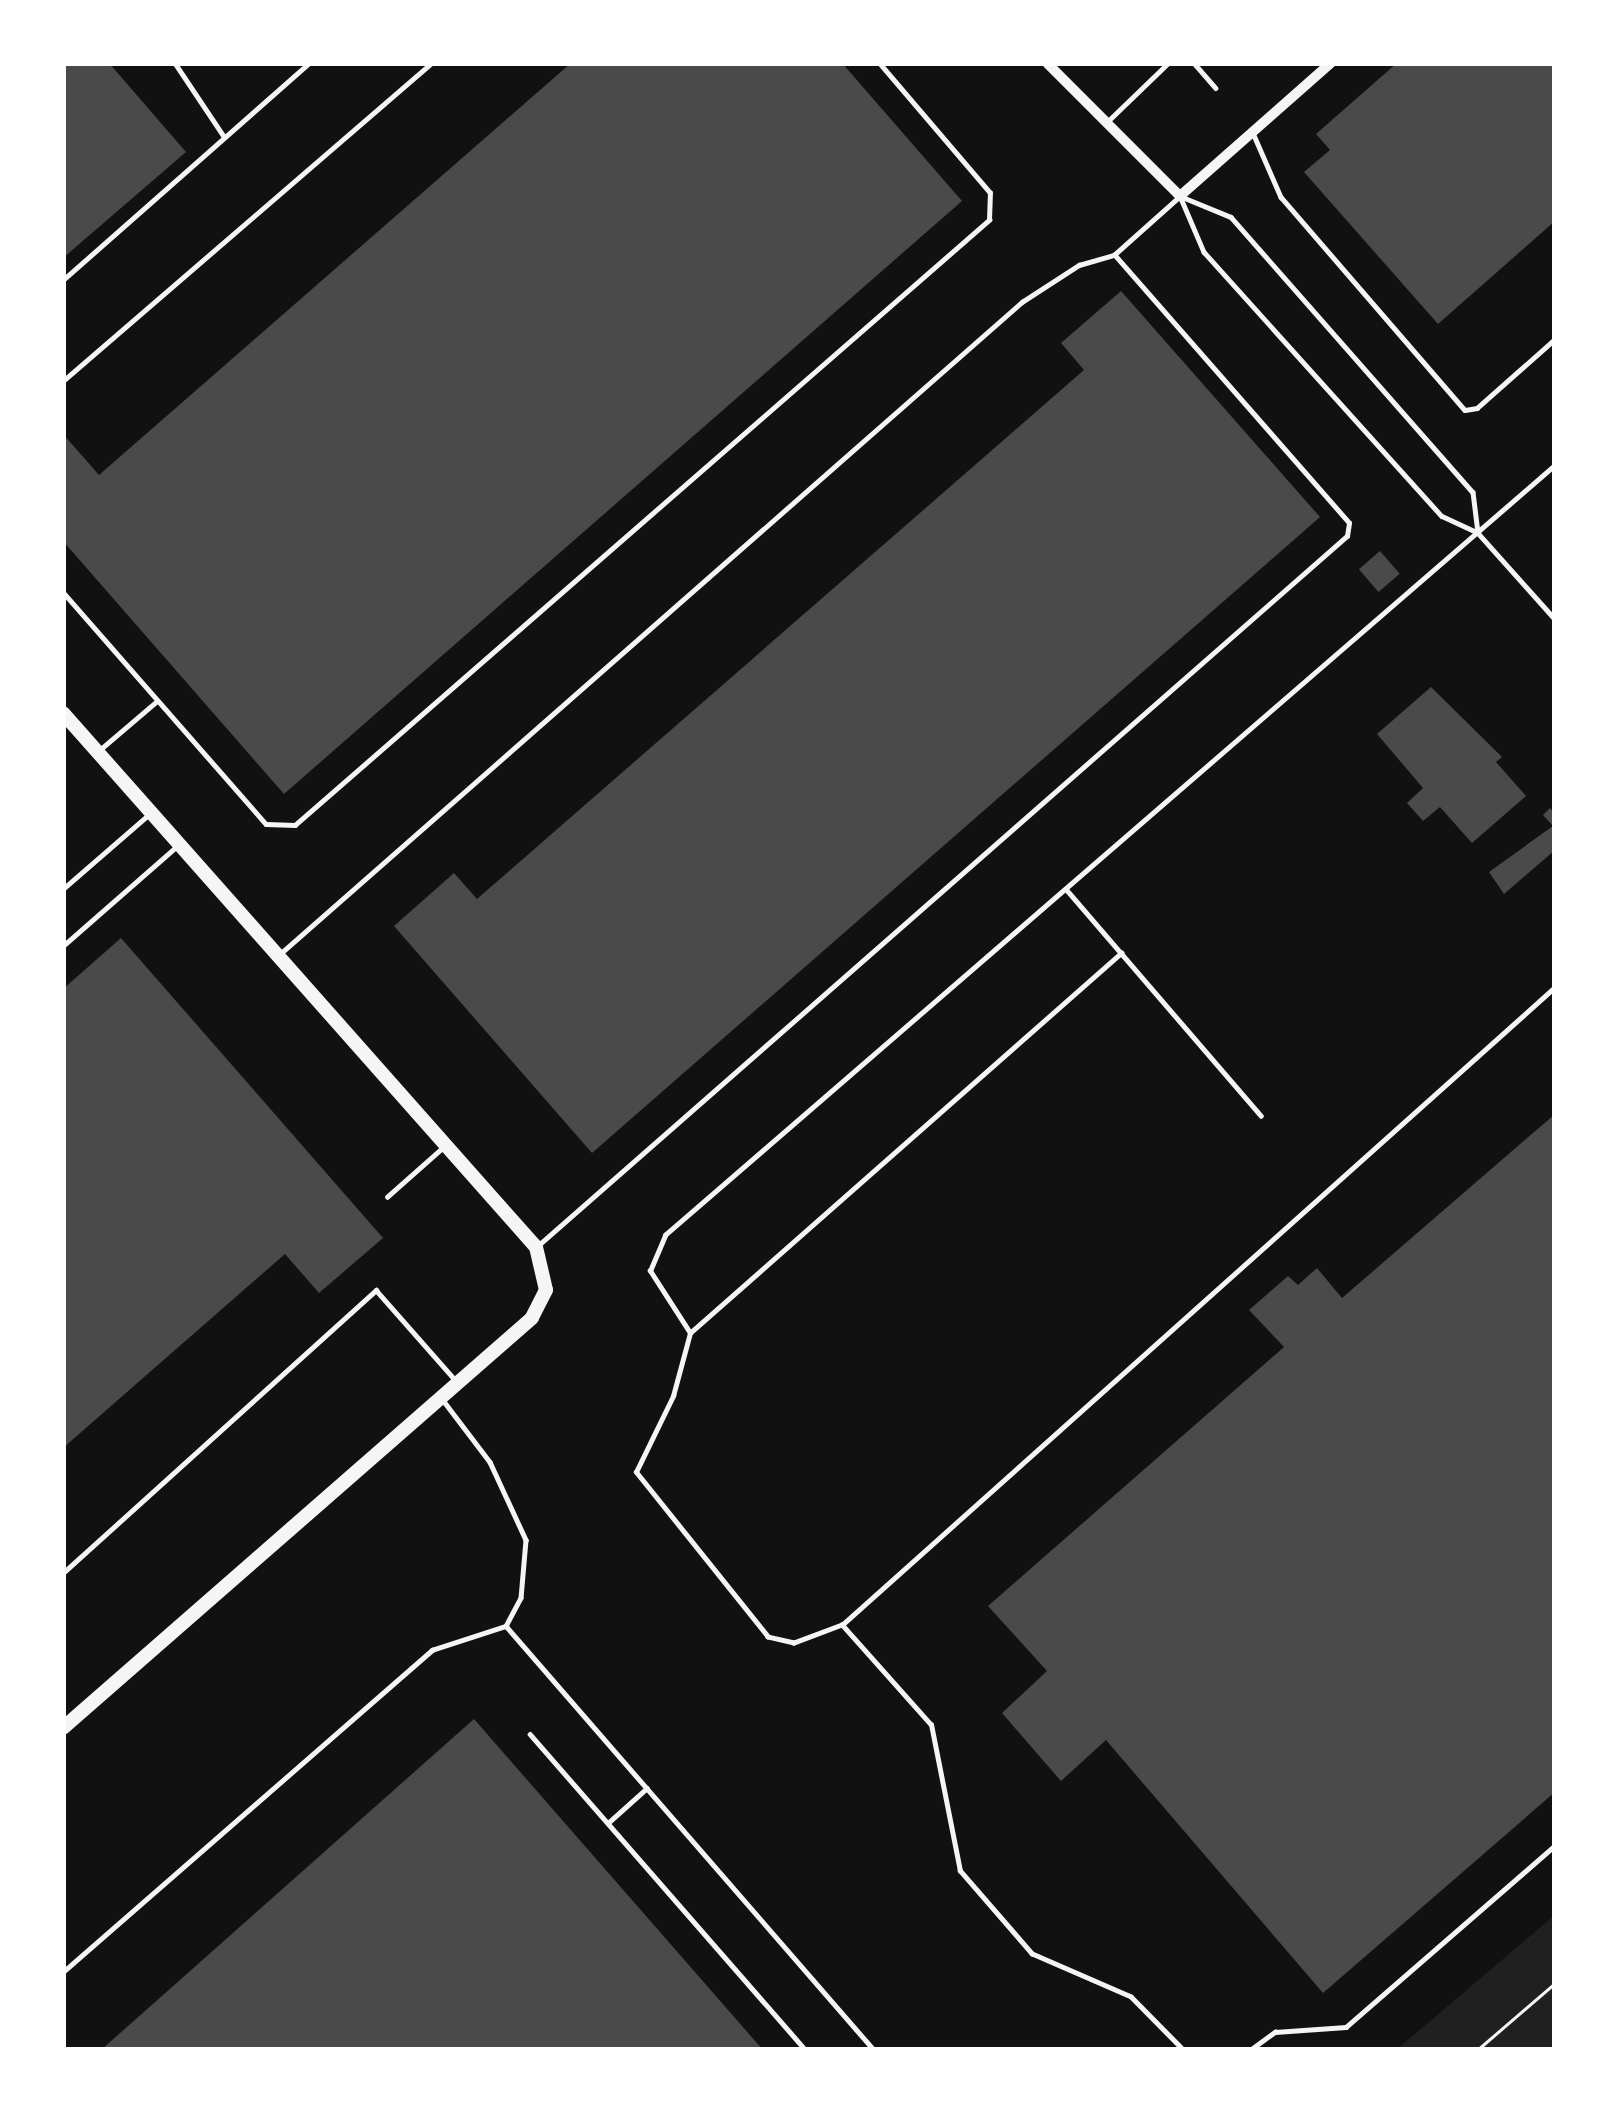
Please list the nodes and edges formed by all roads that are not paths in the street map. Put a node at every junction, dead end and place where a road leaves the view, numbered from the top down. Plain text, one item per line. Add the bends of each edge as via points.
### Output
1 (175, 63) edge
2 (309, 63) edge
3 (431, 63) edge
4 (879, 63) edge
5 (1047, 63) edge
6 (1168, 63) edge
7 (1194, 63) edge
8 (1330, 63) edge
9 (1216, 88) dead end
10 (1108, 121) junction
11 (1252, 132) junction
12 (223, 135) junction
13 (1180, 196) junction
14 (1114, 255) junction
15 (63, 280) edge
16 (1555, 339) edge
17 (63, 382) edge
18 (1555, 465) edge
19 (1478, 533) junction
20 (63, 592) edge
21 (1555, 620) edge
22 (157, 700) junction
23 (63, 713) edge
24 (98, 752) junction
25 (152, 812) junction
26 (179, 844) junction
27 (63, 889) edge
28 (1066, 889) junction
29 (63, 946) edge
30 (1121, 953) junction
31 (279, 956) junction
32 (1555, 987) edge
33 (1261, 1116) dead end
34 (446, 1145) junction
35 (387, 1197) dead end
36 (536, 1247) junction
37 (690, 1333) junction
38 (457, 1382) junction
39 (440, 1397) junction
40 (63, 1573) edge
41 (842, 1625) junction
42 (506, 1626) junction
43 (63, 1728) edge
44 (530, 1734) dead end
45 (647, 1788) junction
46 (608, 1823) junction
47 (1555, 1845) edge
48 (63, 1972) edge
49 (806, 2050) edge
50 (874, 2050) edge
51 (1183, 2050) edge
52 (1250, 2050) edge

1 - 12 lane
2 - 12 lane
3 - 17 lane
4 - 22 lane via 990,193 989,220 295,825 266,824
5 - 10 street
6 - 10 lane
7 - 9 lane
8 - 11 street
10 - 13 street
11 - 13 street
11 - 16 lane via 1281,196 1465,410 1478,408
12 - 15 lane
13 - 14 lane
13 - 19 lane via 1204,252 1442,517
13 - 19 lane via 1231,218 1322,320 1473,492
14 - 31 lane via 1079,265 1022,302
14 - 36 lane via 1349,524 1347,536
18 - 19 lane
19 - 21 lane
19 - 28 lane
20 - 22 lane
22 - 24 lane
23 - 24 street
24 - 25 street
25 - 26 street
25 - 27 lane
26 - 29 lane
26 - 31 street
28 - 30 lane
28 - 37 lane via 665,1235 650,1271
30 - 33 lane
30 - 37 lane
31 - 34 street
32 - 41 lane
34 - 35 lane
34 - 36 street
36 - 38 street via 546,1290 532,1318
37 - 41 lane via 674,1396 636,1472 768,1637 794,1643
38 - 39 street
38 - 40 lane via 376,1290
39 - 42 lane via 490,1462 526,1540 525,1584
39 - 43 street
41 - 51 lane via 931,1726 960,1871 1032,1954 1131,1997
42 - 45 lane
42 - 48 lane via 432,1650
44 - 46 lane
45 - 46 lane
45 - 50 lane
46 - 49 lane
47 - 52 lane via 1346,2026 1275,2032

